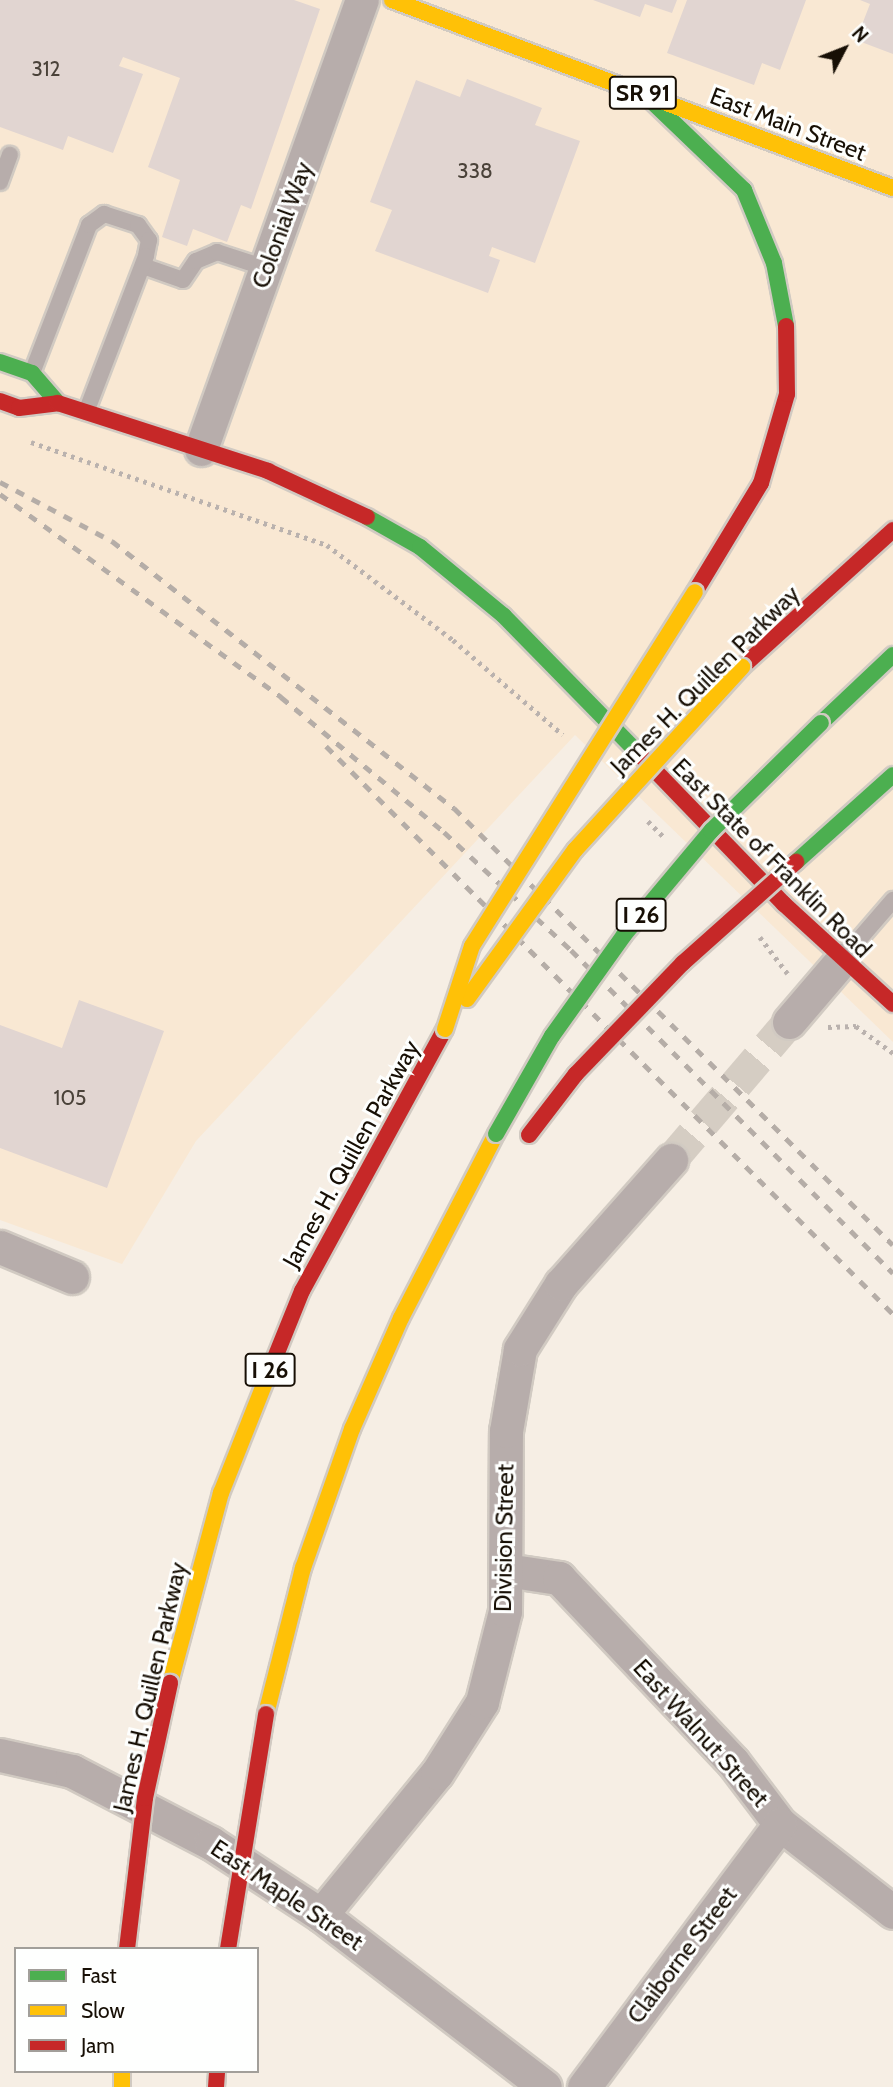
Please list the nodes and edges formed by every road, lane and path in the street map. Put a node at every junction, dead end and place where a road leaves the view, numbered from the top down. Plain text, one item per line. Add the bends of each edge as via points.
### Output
1 (362, 0) edge
2 (392, 0) edge
3 (644, 93) junction
4 (10, 155) dead end
5 (0, 182) edge
6 (893, 188) edge
7 (143, 266) junction
8 (266, 268) junction
9 (0, 362) edge
10 (32, 373) junction
11 (0, 401) edge
12 (58, 402) junction
13 (86, 412) junction
14 (23, 440) dead end
15 (201, 449) junction
16 (893, 530) edge
17 (893, 655) edge
18 (569, 742) dead end
19 (893, 775) edge
20 (638, 811) dead end
21 (667, 841) dead end
22 (893, 900) edge
23 (753, 930) dead end
24 (842, 960) junction
25 (893, 1004) edge
26 (796, 1014) junction
27 (445, 1029) junction
28 (893, 1053) edge
29 (525, 1140) dead end
30 (671, 1160) tunnel mouth
31 (495, 1175) dead end
32 (437, 1245) junction
33 (0, 1247) edge
34 (72, 1277) dead end
35 (506, 1570) junction
36 (0, 1755) edge
37 (780, 1824) junction
38 (893, 1912) edge
39 (321, 1915) junction
40 (127, 1947) edge
41 (228, 1947) edge
42 (545, 2087) edge
43 (584, 2087) edge

1 - 8 street, Colonial Way
2 - 3 main road, East Main Street / SR 91
3 - 6 main road, East Main Street / SR 91
3 - 27 main road, bridge via 744,190 774,263 789,344 787,394 761,483 472,946
4 - 5 lane
7 - 8 lane via 183,280 196,261 217,252
7 - 10 lane via 149,240 138,225 104,214 89,225
7 - 13 lane
8 - 15 street, Colonial Way
9 - 10 main road
10 - 12 main road
11 - 12 main road via 19,408
12 - 13 main road, East State of Franklin Road
13 - 15 main road, East State of Franklin Road
14 - 18 path via 327,545 540,710
15 - 24 main road, East State of Franklin Road via 332,497 386,525 465,580
16 - 27 main road, James H. Quillen Parkway / I 26, bridge via 742,667 575,850
17 - 32 main road, I 26, bridge via 711,831 624,935 552,1036
19 - 29 main road, bridge via 683,963 576,1073
20 - 21 path
22 - 24 lane
23 - 26 path via 782,961
24 - 25 main road, East State of Franklin Road
24 - 26 street
26 - 28 path via 828,1027 856,1026
27 - 40 main road, James H. Quillen Parkway / I 26, bridge via 302,1291 221,1493 170,1683 145,1798
30 - 35 street, Division Street via 561,1283 520,1349 506,1431
31 - 32 main road
32 - 41 main road, I 26, bridge via 352,1429 323,1508 265,1714
33 - 34 street
35 - 37 street, East Walnut Street via 559,1578 733,1762
35 - 39 street, Division Street via 505,1611 482,1702 437,1773
36 - 39 street, East Maple Street via 72,1771 211,1843
37 - 38 street, East Walnut Street
37 - 43 street, Claiborne Street
39 - 42 street, East Maple Street

